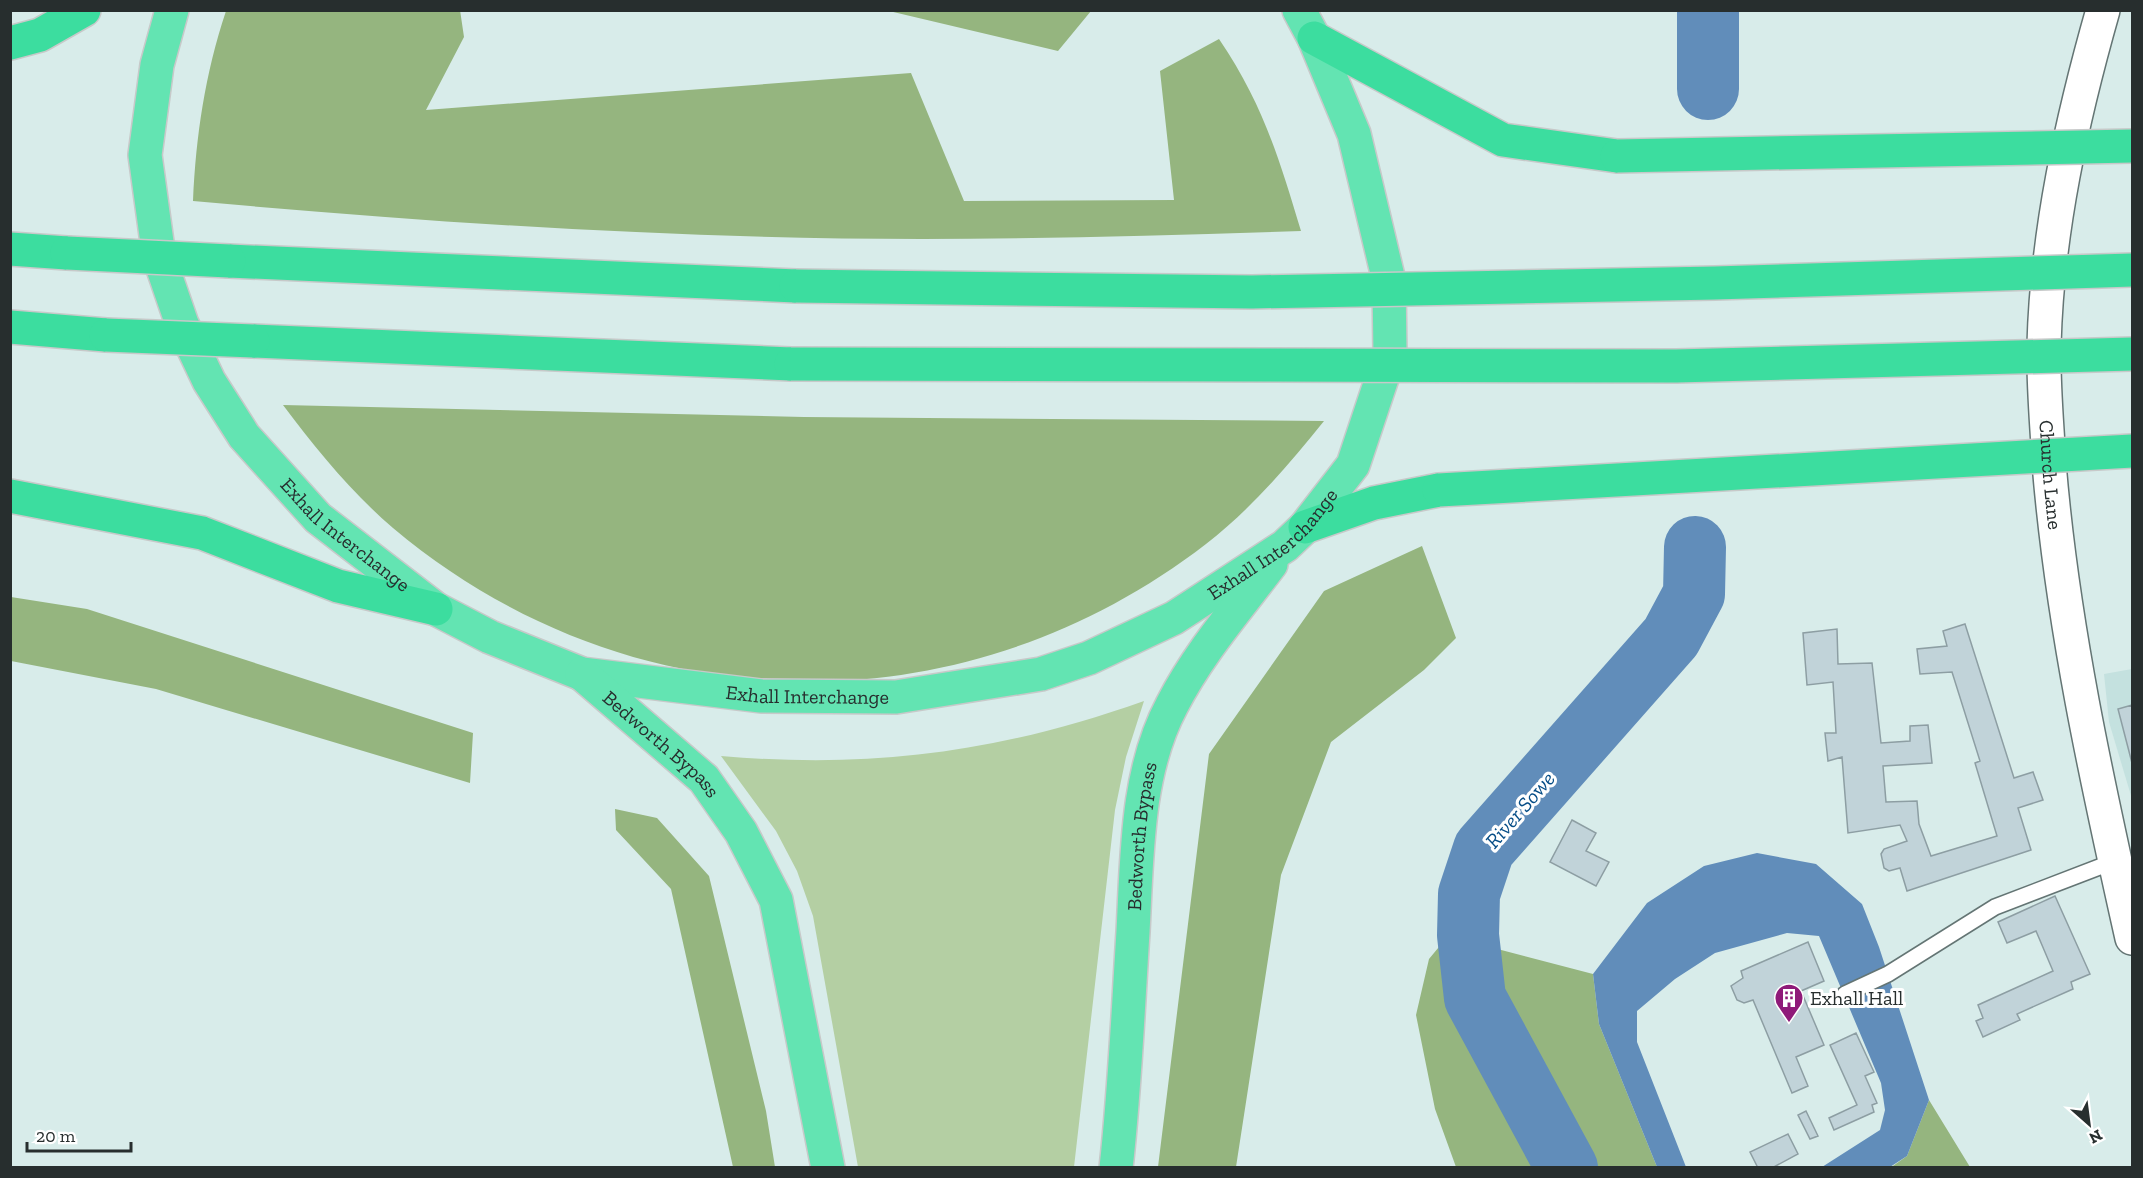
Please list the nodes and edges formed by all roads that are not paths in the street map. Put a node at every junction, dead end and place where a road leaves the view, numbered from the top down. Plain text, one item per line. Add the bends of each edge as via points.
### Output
1 (84, 10) edge
2 (172, 10) edge
3 (2103, 10) edge
4 (1306, 24) edge
5 (10, 43) edge
6 (2133, 146) edge
7 (10, 249) edge
8 (2133, 270) edge
9 (10, 327) edge
10 (2133, 354) edge
11 (2133, 451) edge
12 (10, 496) edge
13 (1295, 537) junction
14 (436, 609) junction
15 (582, 674) junction
16 (2115, 861) junction
17 (2133, 938) edge
18 (1845, 994) dead end
19 (828, 1167) edge
20 (1116, 1167) edge

1 - 5 highway via 40,35
2 - 14 highway, Exhall Interchange via 157,65 146,155 159,257 182,324 209,381 252,444 318,518
3 - 16 street, Church Lane via 2065,161 2049,267 2044,347 2055,531 2073,649
4 - 6 highway, bridge via 1503,140 1617,156
4 - 13 highway, Exhall Interchange via 1354,134 1374,208 1389,281 1390,354 1353,465
7 - 8 highway, bridge via 796,286 1252,292
9 - 10 highway, bridge via 106,335 791,364 1676,366
11 - 13 highway, bridge via 1439,490 1374,503
12 - 14 highway via 202,532 338,586
13 - 15 highway, Exhall Interchange via 1174,618 1089,658 1041,674 896,697 761,696
13 - 20 highway, Bedworth Bypass via 1202,656 1171,706 1151,759 1138,837
14 - 15 highway, Exhall Interchange via 490,637
15 - 19 highway, Bedworth Bypass via 704,779 741,832 776,900
16 - 17 street, Church Lane
16 - 18 lane via 1995,907 1888,974

